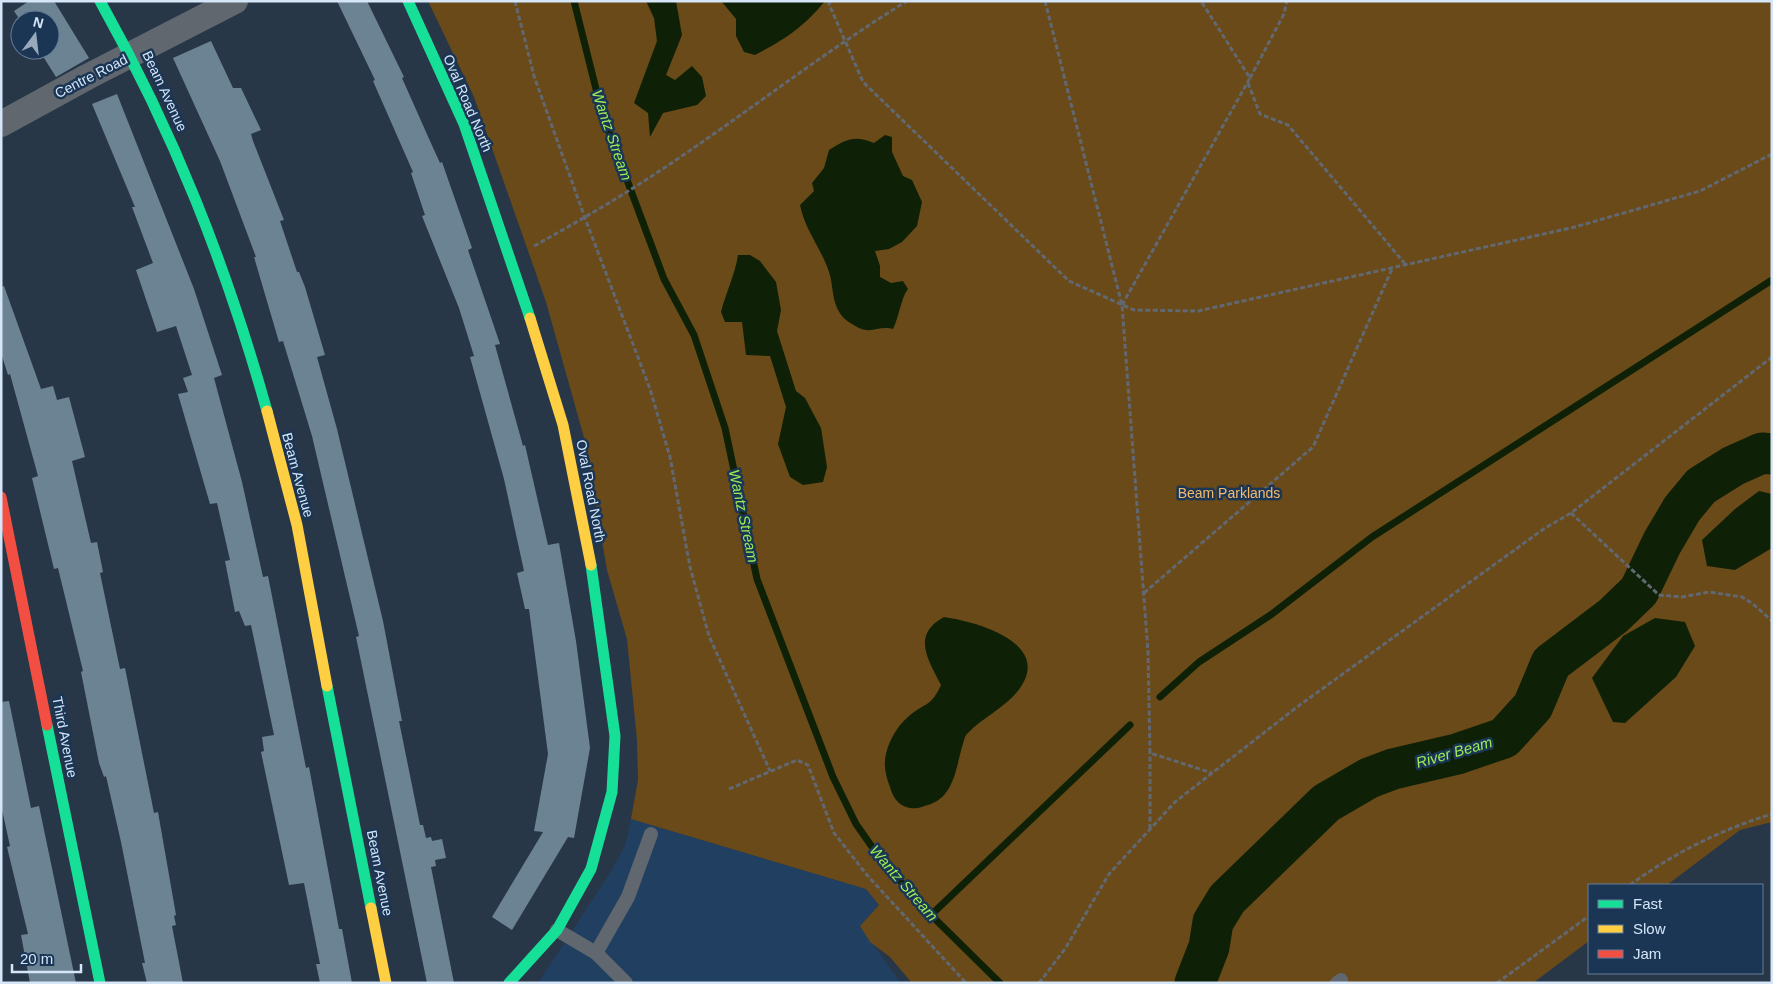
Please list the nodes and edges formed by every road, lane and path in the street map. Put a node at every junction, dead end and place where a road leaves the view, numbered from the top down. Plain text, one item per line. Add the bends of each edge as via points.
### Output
1 (100, 1) edge
2 (235, 1) edge
3 (408, 1) edge
4 (515, 1) edge
5 (831, 1) edge
6 (907, 1) edge
7 (1045, 1) edge
8 (1201, 1) edge
9 (1287, 1) edge
10 (844, 40) junction
11 (132, 56) junction
12 (1250, 78) junction
13 (1248, 83) junction
14 (1, 124) edge
15 (1772, 154) edge
16 (585, 218) junction
17 (511, 258) junction
18 (1406, 265) junction
19 (1392, 268) junction
20 (1122, 305) junction
21 (1772, 357) edge
22 (1, 497) edge
23 (1571, 513) junction
24 (1144, 593) junction
25 (1772, 622) edge
26 (1150, 753) junction
27 (770, 771) junction
28 (1212, 774) junction
29 (729, 789) dead end
30 (1772, 814) edge
31 (1150, 829) junction
32 (651, 834) dead end
33 (1631, 884) edge
34 (1588, 917) edge
35 (557, 930) junction
36 (596, 953) junction
37 (100, 983) edge
38 (386, 983) edge
39 (509, 983) edge
40 (626, 983) edge
41 (966, 983) edge
42 (1039, 983) edge
43 (1497, 983) edge

1 - 11 street, Beam Avenue
2 - 11 street, Centre Road
3 - 17 street, Oval Road North via 464,124
4 - 16 path via 534,76
5 - 10 path via 829,4
6 - 10 path
7 - 20 path
8 - 12 path
9 - 12 path via 1284,14
10 - 16 path via 667,166
10 - 20 path via 863,82 1069,281
11 - 14 street, Centre Road via 86,77
11 - 38 street, Beam Avenue via 183,167 221,266 292,503
12 - 13 path
13 - 18 path via 1260,114 1288,125
13 - 20 path
15 - 18 path via 1700,191 1574,227
16 - 17 path
16 - 27 path via 650,389 670,457 690,567 709,636
17 - 35 street, Oval Road North via 563,425 593,576 615,736 612,792 591,869
18 - 19 path
19 - 20 path via 1198,311 1134,310
19 - 24 path via 1313,448
20 - 24 path
21 - 23 path
22 - 37 street, Third Avenue
23 - 25 path via 1659,596 1682,597 1709,592 1742,597
23 - 28 path via 1545,528 1296,707
24 - 26 path
26 - 28 path
26 - 31 path
27 - 29 path
27 - 41 path via 797,760 808,765 834,833 873,882
28 - 31 path via 1175,802
30 - 33 path via 1743,823 1704,842
31 - 42 path via 1109,874 1065,949
32 - 36 lane via 628,897
34 - 43 path
35 - 36 lane
35 - 39 street, Oval Road North
36 - 40 lane

